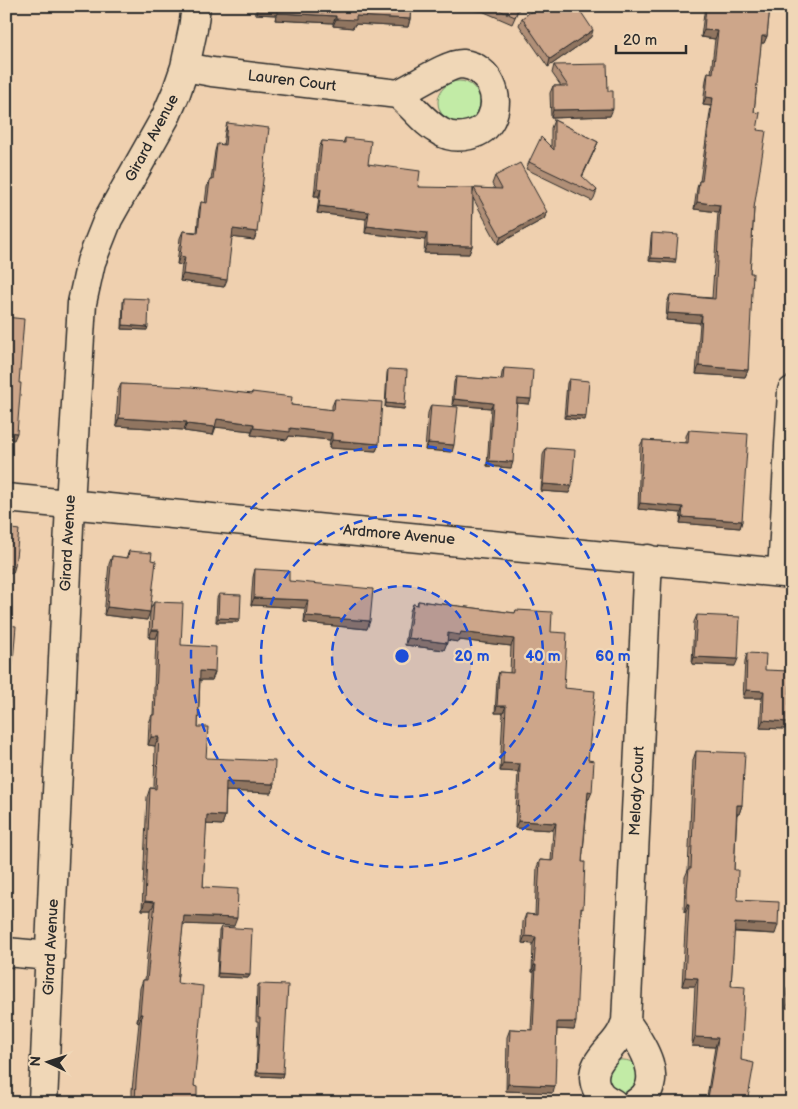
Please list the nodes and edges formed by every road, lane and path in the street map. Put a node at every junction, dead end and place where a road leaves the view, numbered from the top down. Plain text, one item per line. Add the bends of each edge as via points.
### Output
1 (196, 6) edge
2 (185, 67) junction
3 (398, 94) dead end
4 (792, 391) edge
5 (6, 498) edge
6 (70, 504) junction
7 (648, 559) junction
8 (787, 573) edge
9 (6, 952) edge
10 (50, 956) junction
11 (626, 1022) junction
12 (43, 1103) edge
13 (613, 1103) edge
14 (636, 1103) edge

1 - 2 street, Girard Avenue
2 - 3 street, Lauren Court
2 - 6 street, Girard Avenue via 166,116 108,219 91,262 82,303
4 - 8 street
5 - 6 street, Ardmore Avenue
6 - 7 street, Ardmore Avenue
6 - 10 street, Girard Avenue
7 - 8 street, Ardmore Avenue
7 - 11 street, Melody Court
9 - 10 street
10 - 12 street, Girard Avenue
11 - 13 street, Melody Court via 594,1071 600,1095
11 - 14 street via 649,1061 651,1072 647,1091

